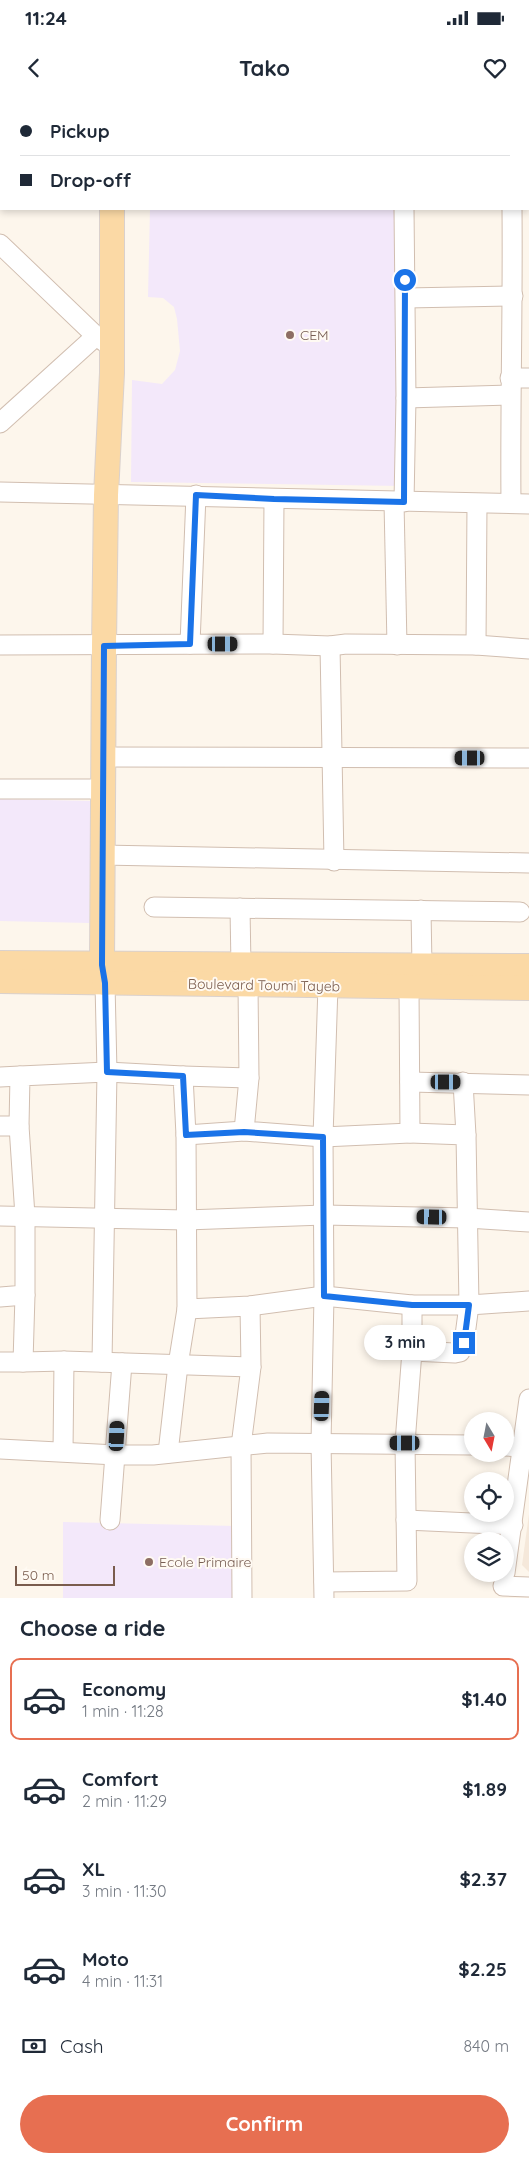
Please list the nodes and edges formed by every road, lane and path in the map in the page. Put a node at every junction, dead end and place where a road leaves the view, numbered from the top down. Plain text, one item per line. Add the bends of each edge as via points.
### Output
1 (112, 210) edge
2 (404, 210) edge
3 (512, 210) edge
4 (0, 244) edge
5 (513, 296) junction
6 (406, 298) junction
7 (104, 342) junction
8 (529, 378) edge
9 (510, 387) junction
10 (406, 398) junction
11 (0, 423) edge
12 (0, 492) edge
13 (106, 495) junction
14 (196, 495) junction
15 (274, 499) junction
16 (399, 502) junction
17 (477, 504) junction
18 (520, 504) edge
19 (190, 644) junction
20 (273, 644) junction
21 (0, 645) edge
22 (397, 645) junction
23 (476, 645) junction
24 (104, 646) junction
25 (330, 646) junction
26 (529, 649) edge
27 (102, 757) junction
28 (333, 758) junction
29 (529, 758) edge
30 (0, 789) edge
31 (103, 789) junction
32 (102, 855) junction
33 (334, 861) junction
34 (529, 863) edge
35 (154, 907) dead end
36 (240, 908) junction
37 (421, 910) junction
38 (520, 912) dead end
39 (0, 963) edge
40 (422, 966) junction
41 (529, 966) edge
42 (103, 974) junction
43 (245, 975) junction
44 (0, 982) edge
45 (328, 986) junction
46 (409, 988) junction
47 (529, 988) edge
48 (107, 1072) junction
49 (20, 1076) junction
50 (183, 1076) junction
51 (0, 1077) edge
52 (249, 1078) junction
53 (410, 1082) junction
54 (463, 1082) junction
55 (529, 1085) edge
56 (0, 1126) edge
57 (19, 1126) junction
58 (244, 1132) junction
59 (410, 1133) junction
60 (186, 1135) junction
61 (466, 1135) junction
62 (323, 1137) junction
63 (324, 1215) junction
64 (0, 1216) edge
65 (25, 1216) junction
66 (467, 1218) junction
67 (104, 1219) junction
68 (186, 1220) junction
69 (529, 1222) edge
70 (25, 1295) junction
71 (324, 1296) junction
72 (0, 1297) edge
73 (529, 1301) edge
74 (412, 1305) junction
75 (469, 1305) junction
76 (250, 1306) junction
77 (187, 1309) junction
78 (412, 1351) junction
79 (64, 1361) junction
80 (0, 1362) edge
81 (24, 1362) junction
82 (102, 1362) junction
83 (122, 1363) junction
84 (178, 1366) junction
85 (251, 1368) junction
86 (529, 1399) edge
87 (321, 1443) junction
88 (405, 1443) junction
89 (464, 1445) edge
90 (241, 1446) junction
91 (514, 1446) edge
92 (0, 1449) edge
93 (63, 1452) junction
94 (168, 1453) junction
95 (116, 1455) junction
96 (514, 1462) edge
97 (110, 1520) dead end
98 (406, 1520) junction
99 (513, 1525) junction
100 (503, 1583) edge
101 (529, 1587) edge
102 (324, 1590) edge
103 (242, 1598) edge

1 - 7 main road
2 - 6 street
3 - 5 street
4 - 7 street
5 - 6 street
5 - 9 street
6 - 10 street
7 - 11 street
7 - 13 main road
8 - 9 street
9 - 10 street
9 - 18 street
10 - 16 street
12 - 13 street
13 - 14 street
13 - 24 main road
14 - 15 street
14 - 19 street
15 - 16 street
15 - 20 street
16 - 17 street
16 - 22 street
17 - 18 street
17 - 23 street
19 - 20 street
19 - 24 street
20 - 25 street
21 - 24 street
22 - 23 street
22 - 25 street
23 - 26 street
24 - 27 main road
25 - 28 street
27 - 28 street
27 - 31 main road
28 - 29 street
28 - 33 street
30 - 31 street
31 - 32 main road
32 - 33 street
32 - 42 main road
33 - 34 street
35 - 36 street
36 - 37 street
36 - 43 street
37 - 38 street
37 - 40 street
39 - 42 main road, Boulevard Toumi Tayeb
40 - 41 main road, Boulevard Toumi Tayeb
40 - 43 main road, Boulevard Toumi Tayeb
42 - 43 main road, Boulevard Toumi Tayeb
42 - 44 main road, Boulevard Toumi Tayeb
42 - 48 street
43 - 45 main road, Boulevard Toumi Tayeb
43 - 52 street
45 - 46 main road, Boulevard Toumi Tayeb
45 - 62 street
46 - 47 main road, Boulevard Toumi Tayeb
46 - 53 street
48 - 49 street
48 - 50 street
48 - 67 street
49 - 51 street
49 - 57 street
50 - 52 street
50 - 60 street
52 - 58 street
53 - 54 street
53 - 59 street
54 - 55 street
54 - 61 street
56 - 57 street
57 - 65 street
58 - 60 street
58 - 62 street
59 - 61 street
59 - 62 street
60 - 68 street
61 - 66 street
62 - 63 street
63 - 66 street
63 - 68 street
63 - 71 street
64 - 65 street
65 - 67 street
65 - 70 street
66 - 69 street
66 - 75 street
67 - 68 street
67 - 82 street
68 - 77 street
70 - 72 street
70 - 81 street
71 - 74 street
71 - 76 street
71 - 87 street
73 - 75 street
74 - 75 street
74 - 78 street
75 - 78 street via 460,1352
76 - 77 street
76 - 85 street
77 - 84 street
78 - 88 street
79 - 81 street
79 - 82 street
79 - 93 street
80 - 81 street
82 - 83 street
83 - 84 street
83 - 95 street
84 - 85 street
84 - 94 street
85 - 90 street
86 - 91 street
87 - 88 street
87 - 90 street
87 - 102 street
88 - 89 street
88 - 98 street
90 - 94 street
90 - 103 street
92 - 93 street
93 - 95 street
94 - 95 street
95 - 97 street
96 - 99 street
98 - 99 street
98 - 102 street via 407,1580
99 - 100 street
100 - 101 street

